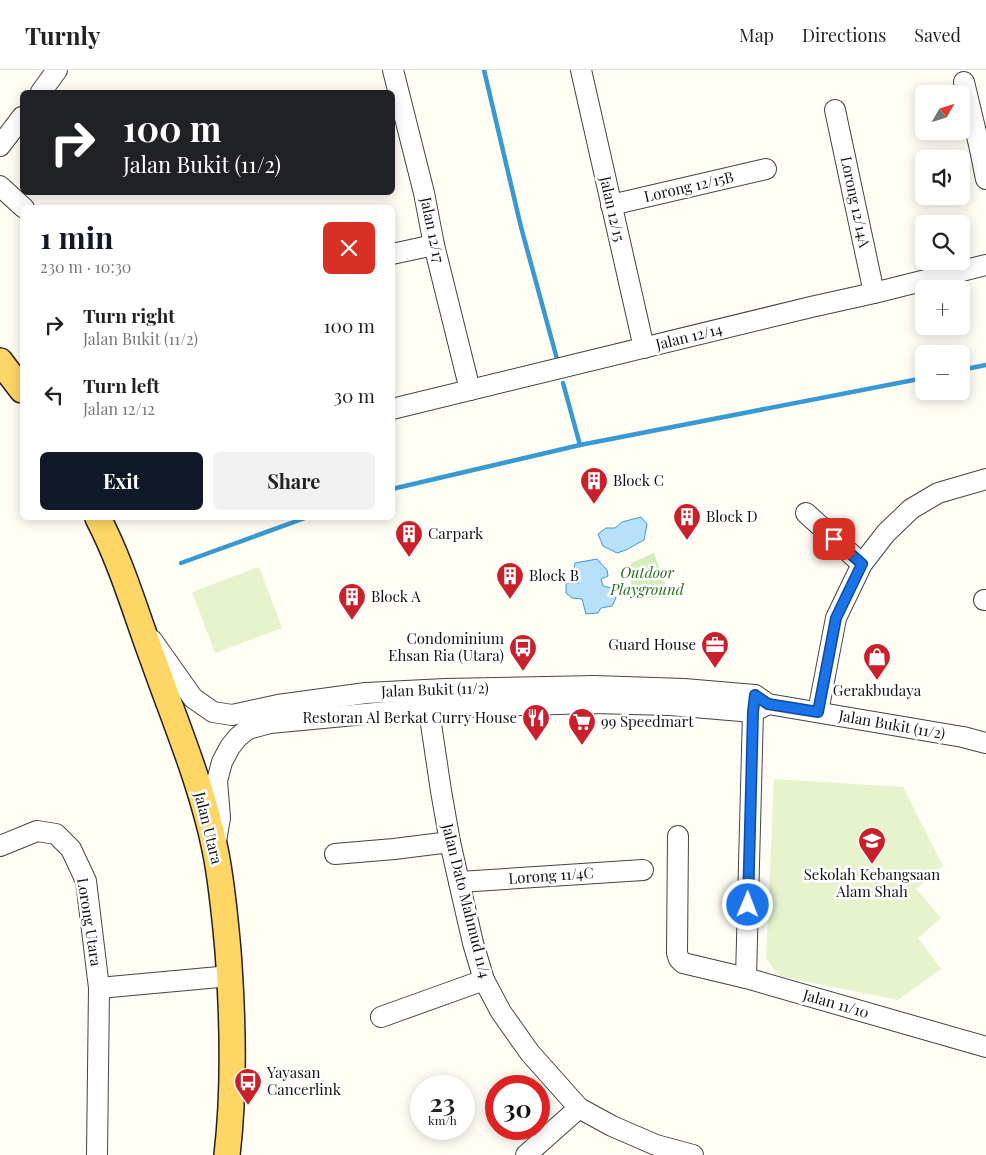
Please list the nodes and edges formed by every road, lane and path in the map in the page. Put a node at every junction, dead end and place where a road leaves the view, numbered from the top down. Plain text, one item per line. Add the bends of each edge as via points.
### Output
1 (393, 70) edge
2 (588, 71) edge
3 (964, 82) dead end
4 (835, 110) dead end
5 (398, 116) edge
6 (20, 120) edge
7 (0, 146) edge
8 (766, 169) dead end
9 (986, 180) edge
10 (0, 186) edge
11 (21, 205) edge
12 (611, 205) junction
13 (434, 244) junction
14 (395, 253) edge
15 (986, 266) edge
16 (874, 294) junction
17 (644, 348) junction
18 (0, 361) edge
19 (20, 387) edge
20 (470, 390) junction
21 (395, 407) edge
22 (986, 479) edge
23 (806, 513) dead end
24 (99, 520) edge
25 (862, 564) junction
26 (142, 626) junction
27 (427, 699) junction
28 (759, 704) junction
29 (818, 712) junction
30 (986, 742) edge
31 (678, 836) dead end
32 (450, 842) junction
33 (0, 846) edge
34 (215, 848) junction
35 (335, 854) dead end
36 (643, 870) dead end
37 (459, 882) junction
38 (230, 976) junction
39 (746, 978) junction
40 (484, 980) junction
41 (99, 988) junction
42 (382, 1017) dead end
43 (986, 1047) edge
44 (579, 1108) junction
45 (97, 1155) edge
46 (227, 1155) edge
47 (526, 1155) edge
48 (693, 1155) edge

1 - 5 street, Jalan 12/17
2 - 12 street, Jalan 12/15
3 - 9 street
4 - 16 street, Lorong 12/14A
5 - 13 street, Jalan 12/17 via 424,193
6 - 7 street
8 - 12 street, Lorong 12/15B
10 - 11 street
12 - 17 street, Jalan 12/15
13 - 14 street
13 - 20 street, Jalan 12/17
15 - 16 street, Jalan 12/14
16 - 17 street, Jalan 12/14
17 - 20 street, Jalan 12/14
18 - 19 main road
20 - 21 street, Jalan 12/14
22 - 25 street via 938,493 911,509 886,533
23 - 25 street
24 - 26 main road, Jalan Utara
25 - 29 street via 836,618
26 - 27 street, Jalan Bukit (11/2) via 192,698 213,712 232,715 366,693
26 - 34 main road, Jalan Utara via 195,774
27 - 28 street, Jalan Bukit (11/2)
27 - 32 street, Jalan Dato Mahmud 11/4
27 - 34 street, Jalan Bukit (11/2) via 248,729 230,747 222,762 217,781 220,818
28 - 29 street, Jalan Bukit (11/2)
28 - 39 street
29 - 30 street, Jalan Bukit (11/2)
31 - 39 street, Jalan 11/10 via 679,959 685,964
32 - 35 street
32 - 37 street, Jalan Dato Mahmud 11/4
33 - 41 street, Lorong Utara via 37,831 56,834 71,849 86,881
34 - 38 main road, Jalan Utara via 223,892
36 - 37 street, Lorong 11/4C
37 - 40 street, Jalan Dato Mahmud 11/4
38 - 41 street, Lorong Utara
38 - 46 main road, Jalan Utara via 233,1057
39 - 43 street, Jalan 11/10
40 - 42 street
40 - 44 street, Jalan Dato Mahmud 11/4 via 501,1012 530,1053
41 - 45 street, Lorong Utara
44 - 47 street
44 - 48 street, Jalan Dato Mahmud 11/4 via 656,1145

